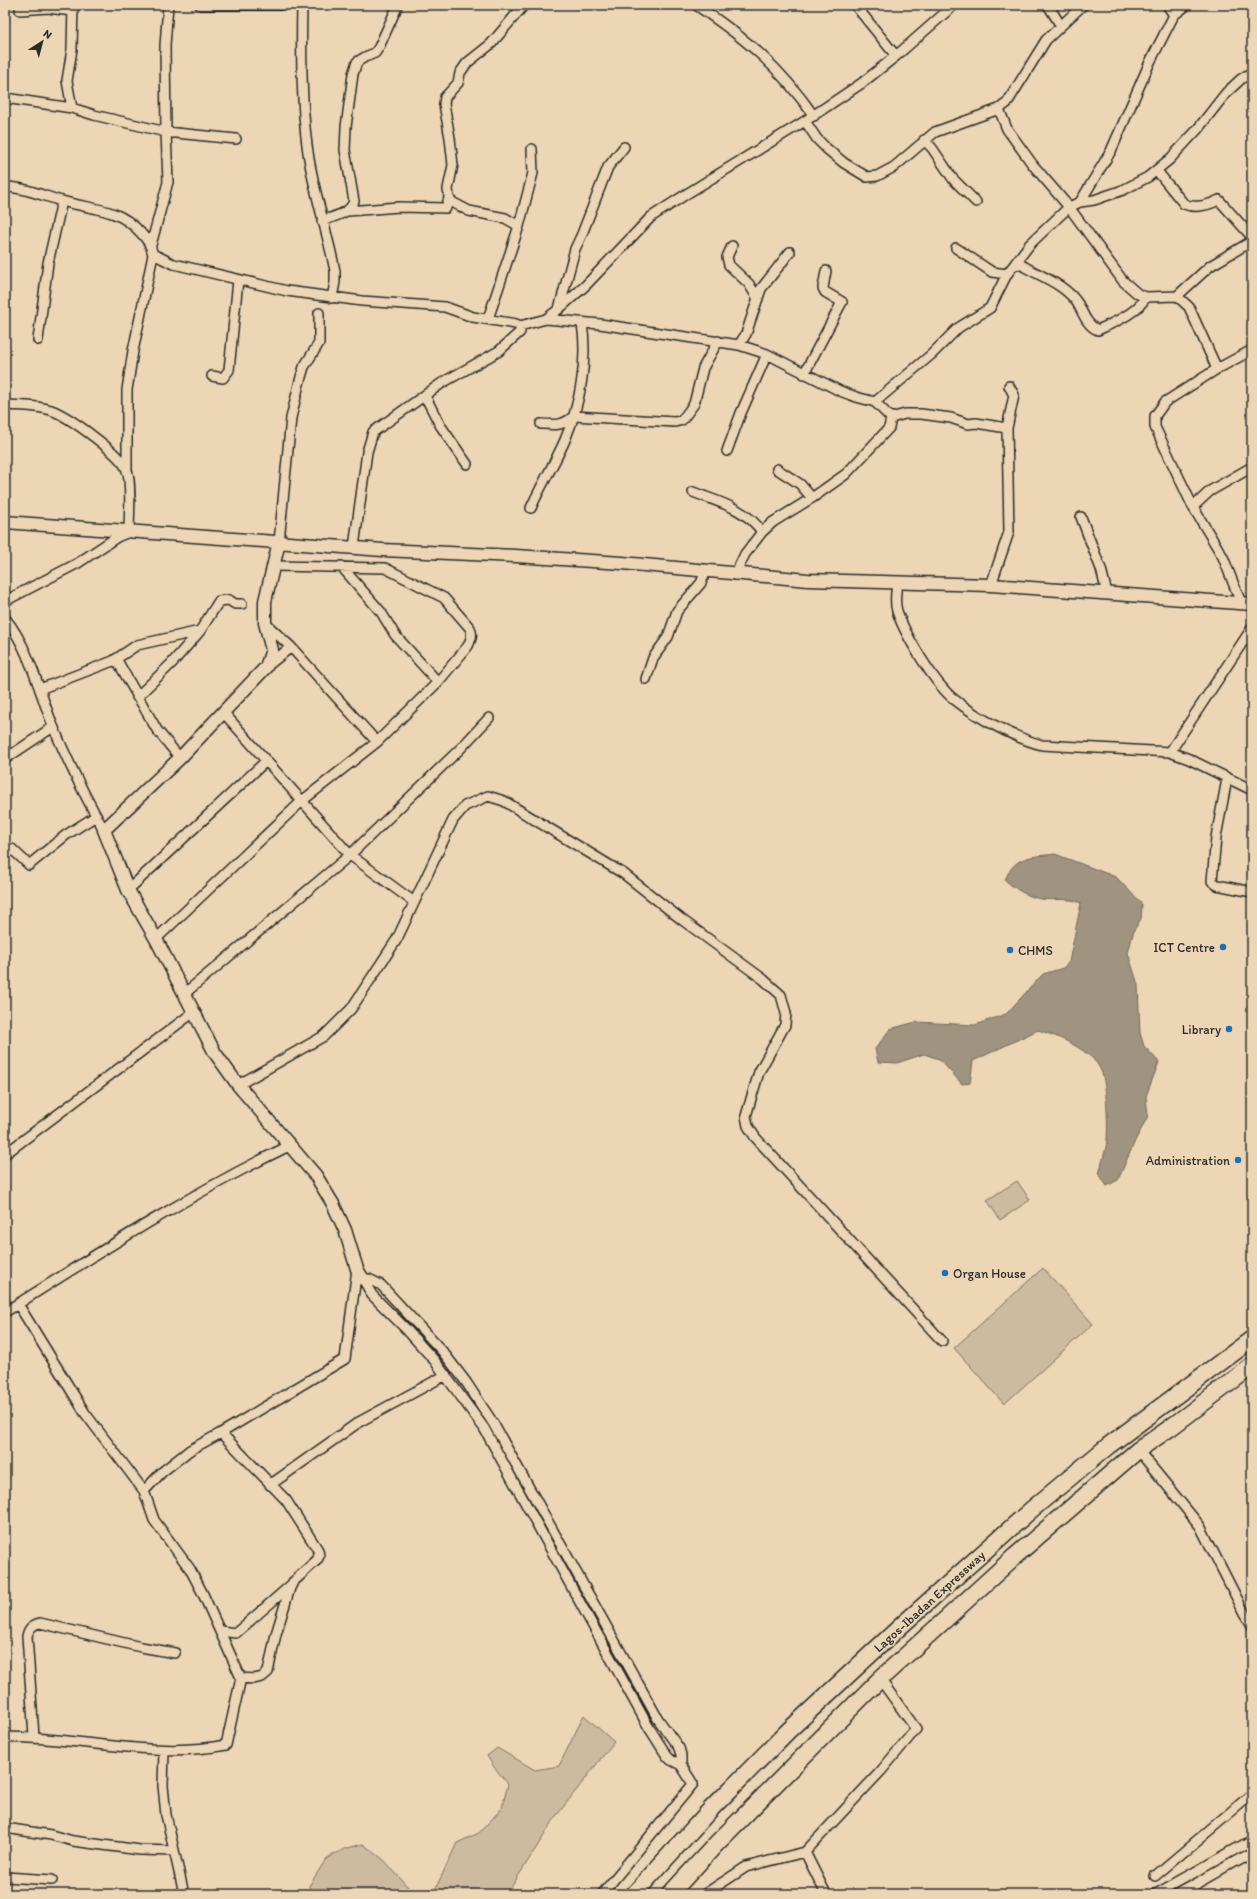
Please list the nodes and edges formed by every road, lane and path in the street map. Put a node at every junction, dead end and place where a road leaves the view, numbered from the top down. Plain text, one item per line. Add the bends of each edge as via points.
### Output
1 (168, 5) edge
2 (200, 5) edge
3 (280, 5) edge
4 (302, 5) edge
5 (398, 5) edge
6 (524, 5) edge
7 (696, 5) edge
8 (854, 5) edge
9 (954, 5) edge
10 (1048, 5) edge
11 (1083, 5) edge
12 (1167, 5) edge
13 (1188, 5) edge
14 (72, 8) edge
15 (20, 10) dead end
16 (1174, 15) junction
17 (1061, 26) junction
18 (896, 56) junction
19 (1252, 72) edge
20 (5, 98) edge
21 (72, 108) junction
22 (998, 109) junction
23 (814, 116) junction
24 (805, 121) junction
25 (166, 132) junction
26 (236, 139) dead end
27 (924, 140) junction
28 (624, 147) dead end
29 (532, 149) dead end
30 (1157, 171) junction
31 (5, 187) edge
32 (449, 198) junction
33 (62, 201) junction
34 (976, 202) dead end
35 (1080, 202) junction
36 (1069, 207) junction
37 (348, 211) junction
38 (322, 221) junction
39 (518, 226) junction
40 (1252, 237) edge
41 (1252, 241) edge
42 (151, 245) junction
43 (732, 246) dead end
44 (956, 248) dead end
45 (790, 252) dead end
46 (153, 255) junction
47 (1014, 265) junction
48 (826, 271) dead end
49 (1006, 274) junction
50 (238, 280) junction
51 (1146, 297) junction
52 (332, 298) junction
53 (758, 298) junction
54 (1180, 298) junction
55 (559, 309) junction
56 (319, 313) dead end
57 (488, 319) junction
58 (546, 319) junction
59 (582, 323) junction
60 (520, 326) junction
61 (38, 340) dead end
62 (718, 341) junction
63 (740, 345) junction
64 (1252, 350) edge
65 (767, 354) junction
66 (1217, 369) junction
67 (804, 374) junction
68 (212, 376) dead end
69 (1009, 386) dead end
70 (425, 396) junction
71 (874, 402) junction
72 (5, 405) edge
73 (574, 416) junction
74 (891, 418) junction
75 (541, 424) dead end
76 (1007, 428) junction
77 (727, 451) dead end
78 (467, 464) dead end
79 (1252, 466) edge
80 (777, 469) dead end
81 (128, 472) junction
82 (693, 492) dead end
83 (812, 498) junction
84 (1193, 507) junction
85 (531, 508) dead end
86 (1081, 517) dead end
87 (5, 522) edge
88 (129, 532) junction
89 (762, 532) junction
90 (279, 542) junction
91 (354, 547) junction
92 (273, 566) junction
93 (342, 566) junction
94 (706, 571) junction
95 (735, 575) junction
96 (897, 583) junction
97 (991, 585) junction
98 (1106, 593) junction
99 (5, 601) edge
100 (1247, 603) edge
101 (242, 604) dead end
102 (5, 618) edge
103 (265, 623) junction
104 (1252, 628) edge
105 (200, 631) junction
106 (291, 647) junction
107 (113, 661) junction
108 (266, 667) junction
109 (646, 679) dead end
110 (438, 682) junction
111 (40, 689) junction
112 (137, 697) junction
113 (223, 712) junction
114 (489, 718) dead end
115 (53, 727) junction
116 (376, 742) junction
117 (1170, 752) junction
118 (180, 758) junction
119 (5, 760) edge
120 (266, 760) junction
121 (1227, 779) junction
122 (1252, 790) edge
123 (302, 801) junction
124 (96, 816) junction
125 (104, 830) junction
126 (12, 849) dead end
127 (350, 855) junction
128 (128, 890) junction
129 (1252, 892) edge
130 (414, 902) junction
131 (156, 939) junction
132 (184, 994) junction
133 (194, 1012) junction
134 (238, 1085) junction
135 (291, 1145) junction
136 (5, 1154) edge
137 (360, 1274) junction
138 (18, 1304) junction
139 (5, 1312) edge
140 (1252, 1339) edge
141 (942, 1341) dead end
142 (1252, 1366) edge
143 (446, 1375) junction
144 (221, 1433) junction
145 (1138, 1450) junction
146 (270, 1484) junction
147 (144, 1491) junction
148 (291, 1586) junction
149 (1252, 1625) edge
150 (220, 1631) junction
151 (175, 1653) dead end
152 (241, 1678) junction
153 (880, 1679) junction
154 (5, 1737) edge
155 (34, 1737) junction
156 (164, 1751) junction
157 (681, 1764) junction
158 (1252, 1794) edge
159 (5, 1828) edge
160 (1252, 1840) edge
161 (174, 1851) junction
162 (805, 1852) junction
163 (1252, 1852) edge
164 (1155, 1876) dead end
165 (5, 1877) edge
166 (52, 1880) dead end
167 (184, 1894) edge
168 (602, 1894) edge
169 (634, 1894) edge
170 (670, 1894) edge
171 (705, 1894) edge
172 (826, 1894) edge
173 (1156, 1894) edge
174 (1178, 1894) edge

1 - 25 street via 165,46
2 - 3 street
4 - 38 street via 301,76 307,146
5 - 37 street via 379,47 375,53 357,62 353,74 345,150 354,201
6 - 32 street via 491,44 467,63 460,73 458,83 445,97 445,114 453,164 448,189
7 - 23 street via 760,52 785,77
8 - 18 street
9 - 18 street
10 - 17 street
11 - 17 street
12 - 16 street
13 - 16 street
14 - 15 street
14 - 21 street via 72,49 67,81
16 - 35 street via 1150,62 1111,151
17 - 22 street via 1046,40 1015,93
18 - 23 street
19 - 30 street via 1226,93 1197,130
20 - 21 street
21 - 25 street
22 - 27 street via 935,132
22 - 36 street via 1007,129 1033,165
23 - 24 street
24 - 27 street via 827,149 867,177 877,176 894,167
24 - 55 street via 651,217 586,285
25 - 26 street
25 - 42 street via 168,182
27 - 34 street via 953,179
28 - 55 street via 608,166 574,249
29 - 39 street via 533,173
30 - 35 street via 1123,190
30 - 40 street via 1184,204 1208,206 1220,200
31 - 33 street via 14,187
32 - 37 street via 446,208 399,207
32 - 39 street via 469,211 505,218
33 - 42 street via 116,213 128,220
33 - 61 street via 48,263
35 - 36 street
36 - 47 street via 1030,244
36 - 51 street via 1123,281 1138,294
37 - 38 street
38 - 52 street via 335,271
39 - 57 street
41 - 54 street via 1210,266 1187,285
42 - 46 street
43 - 53 street via 727,257 729,265 750,284
44 - 49 street via 992,272
45 - 53 street via 761,289
46 - 50 street via 165,262
46 - 81 street via 133,351 128,390
47 - 49 street
47 - 51 street via 1020,264 1071,294 1086,320 1098,330 1138,307
48 - 67 street via 823,288 825,292 842,302
49 - 71 street via 990,308 958,328 932,354
50 - 52 street via 288,292
50 - 68 street via 229,370 223,378
51 - 54 street
52 - 57 street via 445,307 473,317
53 - 63 street
54 - 66 street via 1189,307
55 - 58 street
56 - 90 street via 319,343 304,367 291,418
57 - 60 street
58 - 59 street
58 - 60 street
59 - 62 street
59 - 73 street via 583,362
60 - 70 street via 520,332 499,351 442,383
62 - 63 street
62 - 73 street via 703,368 694,404 682,420 675,422
63 - 65 street
64 - 66 street
65 - 67 street
65 - 77 street
66 - 84 street via 1165,402 1155,416 1155,427
67 - 71 street via 856,397
69 - 76 street via 1014,395
70 - 78 street via 440,425
70 - 91 street via 371,434
71 - 74 street
72 - 81 street via 35,406 61,414 84,429 123,462
73 - 75 street via 561,425
73 - 85 street
74 - 76 street via 905,414 921,414 951,418 968,424
74 - 83 street via 889,428 872,448 846,474
76 - 97 street via 1009,532
79 - 84 street via 1210,491
80 - 83 street via 800,484
81 - 88 street
82 - 89 street via 746,514
83 - 89 street via 773,522
84 - 100 street
86 - 98 street via 1101,569
87 - 88 street
88 - 90 street
88 - 99 street via 78,563
89 - 95 street via 745,554
90 - 91 street
90 - 92 street
91 - 94 street via 622,563
92 - 93 street
92 - 103 street via 265,601
93 - 110 street via 381,612 395,634
93 - 110 street via 385,568 444,598 458,613 470,628 471,638
94 - 95 street
94 - 109 street via 701,583 677,611 668,637 653,658
95 - 96 street
96 - 97 street
96 - 117 street via 897,611 923,660 955,700 1026,741 1042,745
97 - 98 street
98 - 100 street
101 - 105 street via 235,604 230,600 220,601
102 - 111 street via 13,627
103 - 106 street
103 - 108 street via 272,650
104 - 117 street
105 - 107 street via 137,645
105 - 112 street
106 - 108 street
106 - 116 street
107 - 111 street
107 - 112 street via 122,666
108 - 113 street
110 - 116 street
111 - 115 street
112 - 118 street via 157,730
113 - 118 street
113 - 120 street
114 - 127 street
115 - 119 street
115 - 124 street
116 - 123 street
117 - 121 street
118 - 125 street
120 - 123 street
120 - 128 street
121 - 122 street
121 - 129 street via 1216,837 1212,881 1217,885
123 - 127 street
123 - 131 street
124 - 125 street
124 - 126 street via 66,835 29,865
125 - 128 street
127 - 130 street
127 - 132 street
128 - 131 street
130 - 134 street via 397,939 346,1016 324,1036
130 - 141 street via 453,820 465,806 488,796 504,801 624,874 774,988 782,995 786,1013 785,1025 753,1086 746,1116 748,1126 816,1206
131 - 132 street
132 - 133 street
133 - 134 street via 215,1053
133 - 136 street
134 - 135 street
135 - 137 street via 316,1176 333,1204 346,1230
135 - 138 street via 235,1172 158,1216
137 - 143 street via 372,1295
137 - 144 street via 345,1360
137 - 157 street via 381,1285 415,1321 448,1358 489,1416 658,1719 678,1748
138 - 139 street
138 - 147 street via 85,1413
140 - 169 highway, Lagos-Ibadan Expressway via 1108,1446 902,1625 788,1731 710,1810
142 - 145 highway, Lagos-Ibadan Expressway
143 - 146 street via 359,1422
143 - 157 street via 484,1428 648,1726 667,1756
144 - 146 street
144 - 147 street via 190,1450 162,1472
145 - 149 street via 1200,1526
145 - 153 highway, Lagos-Ibadan Expressway via 1031,1541
146 - 148 street via 286,1500 318,1550 317,1560
147 - 150 street via 154,1520 190,1569
148 - 150 street via 236,1633
148 - 152 street via 276,1634 268,1672 258,1678
150 - 152 street
151 - 155 street via 44,1624 31,1626 27,1636
152 - 156 street via 226,1745
153 - 162 street via 916,1729 881,1771
153 - 170 highway, Lagos-Ibadan Expressway via 716,1843
154 - 155 street
155 - 156 street
156 - 161 street via 162,1786
157 - 168 street via 693,1784
158 - 164 street
159 - 161 street via 73,1841 140,1850
160 - 173 street
161 - 167 street
162 - 171 street via 746,1867
162 - 172 street
163 - 174 street
165 - 166 street

